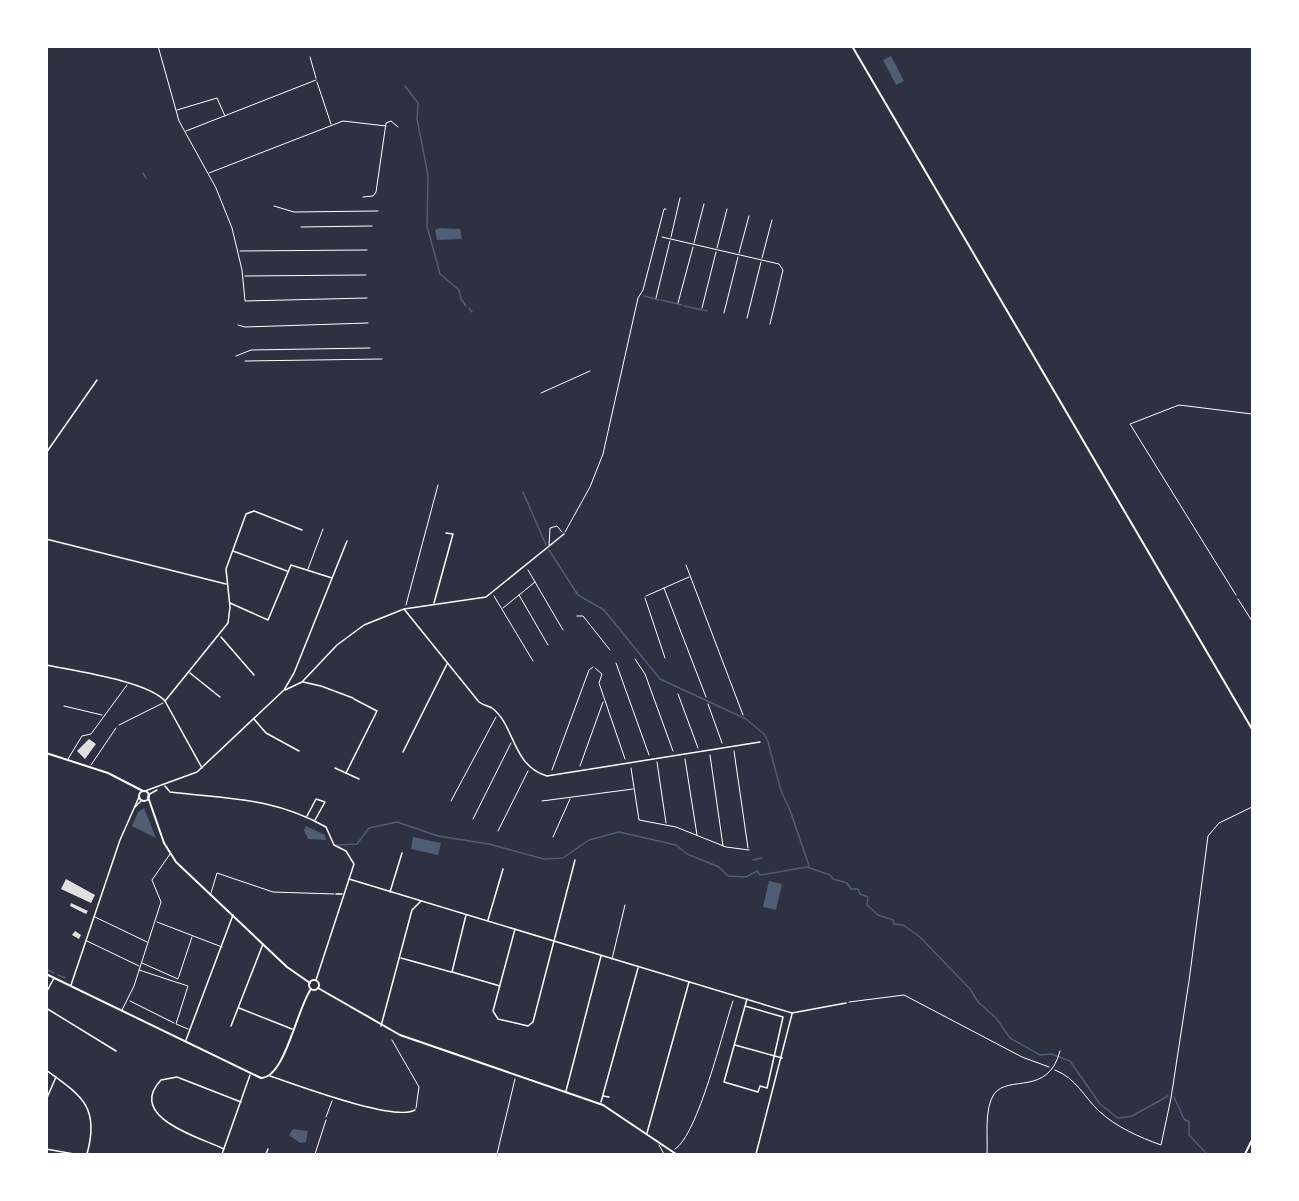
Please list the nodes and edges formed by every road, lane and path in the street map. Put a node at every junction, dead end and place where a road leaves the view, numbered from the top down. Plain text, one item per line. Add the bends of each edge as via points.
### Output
1 (158, 46) edge
2 (852, 46) edge
3 (310, 57) dead end
4 (316, 80) junction
5 (175, 110) junction
6 (225, 116) junction
7 (331, 125) junction
8 (386, 126) junction
9 (398, 126) dead end
10 (184, 132) junction
11 (207, 174) junction
12 (363, 197) dead end
13 (680, 198) dead end
14 (704, 204) dead end
15 (274, 206) dead end
16 (666, 208) dead end
17 (727, 209) dead end
18 (378, 212) dead end
19 (749, 216) dead end
20 (772, 219) dead end
21 (372, 226) dead end
22 (301, 227) dead end
23 (657, 236) junction
24 (670, 239) junction
25 (694, 244) junction
26 (367, 250) dead end
27 (716, 250) junction
28 (238, 251) junction
29 (739, 255) junction
30 (762, 260) junction
31 (366, 274) dead end
32 (243, 276) junction
33 (367, 298) dead end
34 (656, 298) dead end
35 (678, 303) dead end
36 (702, 308) dead end
37 (724, 313) dead end
38 (747, 318) dead end
39 (368, 323) dead end
40 (770, 324) dead end
41 (238, 325) dead end
42 (370, 348) dead end
43 (236, 356) dead end
44 (382, 359) dead end
45 (245, 361) dead end
46 (590, 371) dead end
47 (97, 380) dead end
48 (541, 393) dead end
49 (1252, 414) edge
50 (46, 453) edge
51 (438, 485) dead end
52 (302, 530) dead end
53 (323, 530) dead end
54 (446, 533) dead end
55 (564, 534) junction
56 (46, 539) edge
57 (347, 541) dead end
58 (549, 545) junction
59 (231, 550) junction
60 (525, 565) junction
61 (686, 565) dead end
62 (308, 569) junction
63 (288, 572) junction
64 (690, 577) junction
65 (332, 578) junction
66 (535, 582) junction
67 (227, 585) junction
68 (664, 588) junction
69 (492, 594) junction
70 (519, 595) junction
71 (1238, 599) joint
72 (230, 603) junction
73 (434, 604) junction
74 (404, 609) junction
75 (502, 609) junction
76 (577, 616) dead end
77 (1252, 621) edge
78 (563, 630) dead end
79 (220, 636) junction
80 (548, 645) dead end
81 (610, 650) dead end
82 (665, 658) dead end
83 (635, 659) dead end
84 (533, 661) dead end
85 (447, 663) junction
86 (616, 663) dead end
87 (46, 664) edge
88 (190, 673) junction
89 (254, 675) dead end
90 (302, 682) junction
91 (129, 684) junction
92 (284, 690) junction
93 (678, 694) dead end
94 (220, 697) dead end
95 (706, 697) dead end
96 (362, 698) dead end
97 (354, 699) junction
98 (604, 700) junction
99 (165, 701) junction
100 (708, 704) dead end
101 (64, 706) dead end
102 (743, 715) dead end
103 (104, 716) junction
104 (497, 716) junction
105 (254, 718) junction
106 (119, 725) dead end
107 (116, 728) dead end
108 (1252, 729) edge
109 (512, 742) junction
110 (760, 742) dead end
111 (734, 746) junction
112 (723, 747) junction
113 (709, 750) junction
114 (299, 751) dead end
115 (699, 751) junction
116 (402, 752) dead end
117 (46, 753) edge
118 (684, 754) junction
119 (675, 756) junction
120 (68, 759) junction
121 (651, 759) junction
122 (656, 759) junction
123 (627, 763) junction
124 (630, 763) junction
125 (90, 766) junction
126 (530, 767) junction
127 (202, 768) junction
128 (335, 768) dead end
129 (578, 771) junction
130 (346, 773) junction
131 (550, 776) junction
132 (358, 779) dead end
133 (133, 786) junction
134 (165, 786) junction
135 (634, 788) junction
136 (157, 789) junction
137 (144, 791) junction
138 (139, 796) junction
139 (148, 796) junction
140 (571, 798) junction
141 (143, 800) junction
142 (451, 801) dead end
143 (542, 801) dead end
144 (134, 807) junction
145 (1252, 807) edge
146 (152, 808) junction
147 (306, 818) junction
148 (473, 819) dead end
149 (315, 821) junction
150 (666, 825) junction
151 (498, 831) dead end
152 (697, 836) junction
153 (553, 837) dead end
154 (723, 846) junction
155 (402, 853) dead end
156 (170, 854) junction
157 (575, 860) dead end
158 (503, 869) dead end
159 (349, 879) junction
160 (390, 892) junction
161 (211, 894) junction
162 (336, 894) joint
163 (343, 894) junction
164 (422, 901) junction
165 (626, 905) dead end
166 (466, 914) junction
167 (233, 915) junction
168 (95, 917) junction
169 (155, 921) junction
170 (488, 921) junction
171 (515, 929) junction
172 (192, 937) junction
173 (87, 941) junction
174 (555, 941) junction
175 (149, 943) junction
176 (263, 943) junction
177 (222, 947) junction
178 (601, 956) junction
179 (400, 958) junction
180 (612, 959) junction
181 (142, 963) junction
182 (140, 967) junction
183 (639, 967) junction
184 (139, 970) junction
185 (452, 972) junction
186 (46, 974) edge
187 (54, 978) junction
188 (316, 980) junction
189 (689, 981) junction
190 (310, 982) junction
191 (70, 985) junction
192 (500, 986) junction
193 (318, 988) junction
194 (311, 989) junction
195 (46, 993) edge
196 (736, 995) junction
197 (747, 999) junction
198 (127, 1000) junction
199 (846, 1003) joint
200 (745, 1006) junction
201 (46, 1008) edge
202 (239, 1008) junction
203 (122, 1010) junction
204 (792, 1013) junction
205 (176, 1024) junction
206 (231, 1026) dead end
207 (381, 1026) junction
208 (293, 1029) junction
209 (189, 1030) junction
210 (185, 1040) junction
211 (392, 1040) dead end
212 (735, 1044) junction
213 (1060, 1051) dead end
214 (116, 1052) dead end
215 (775, 1056) junction
216 (782, 1058) junction
217 (1053, 1069) junction
218 (46, 1070) edge
219 (516, 1074) junction
220 (250, 1075) junction
221 (270, 1076) junction
222 (56, 1077) junction
223 (566, 1091) junction
224 (603, 1095) junction
225 (333, 1096) junction
226 (609, 1097) dead end
227 (46, 1100) edge
228 (241, 1102) junction
229 (600, 1103) junction
230 (415, 1110) joint
231 (326, 1120) joint
232 (647, 1132) junction
233 (657, 1140) junction
234 (1252, 1140) edge
235 (46, 1149) edge
236 (224, 1149) junction
237 (268, 1149) dead end
238 (674, 1150) dead end
239 (74, 1155) edge
240 (87, 1155) edge
241 (222, 1155) edge
242 (266, 1155) edge
243 (315, 1155) edge
244 (497, 1155) edge
245 (664, 1155) edge
246 (676, 1155) edge
247 (756, 1155) edge
248 (987, 1155) edge
249 (1245, 1155) edge

1 - 5 path
2 - 108 main road
3 - 4 path
4 - 6 path
4 - 7 path
5 - 6 path via 217,98
5 - 10 path
6 - 10 path
7 - 8 path via 343,121
7 - 11 path
8 - 9 path via 391,121
8 - 12 path via 376,192
10 - 11 path
11 - 28 path via 228,218
13 - 24 path
14 - 25 path
15 - 18 path via 294,212
16 - 23 lane
17 - 27 path
19 - 29 path
20 - 30 path
21 - 22 path
23 - 24 path
23 - 55 lane via 638,298 603,453
24 - 25 path
24 - 34 path
25 - 27 path
25 - 35 path
26 - 28 path
27 - 29 path
27 - 36 path
28 - 32 path
29 - 30 path
29 - 37 path
30 - 38 path
30 - 40 path via 778,264 783,270
31 - 32 path
32 - 33 path via 245,301
39 - 41 path
42 - 43 path via 251,350
44 - 45 path
46 - 48 path
47 - 50 street
49 - 71 path via 1179,405 1130,424
51 - 74 path
52 - 59 street via 254,511 246,514
53 - 62 lane
54 - 73 street via 453,534
55 - 58 street
55 - 58 lane via 556,526 550,528
56 - 67 street
57 - 65 street
58 - 60 street
59 - 63 street
59 - 67 street
60 - 66 path
60 - 69 street
61 - 64 path
62 - 63 street via 293,564
62 - 65 street
63 - 72 street via 270,619
64 - 68 path
64 - 102 path
65 - 92 street
66 - 70 path
66 - 78 path
67 - 72 street
68 - 82 path via 645,598
68 - 95 path
69 - 73 street via 482,599
69 - 75 path
70 - 75 path
70 - 80 path
71 - 77 lane
72 - 79 street via 228,623
73 - 74 street
74 - 85 street
74 - 90 street via 358,628
75 - 84 path
76 - 81 path via 583,616
79 - 88 street
79 - 89 street
83 - 119 path via 645,674
85 - 104 street via 479,702 491,707
85 - 116 street
86 - 121 path
87 - 91 street
88 - 94 street
88 - 99 street
90 - 92 street
90 - 97 street
91 - 99 street via 149,689
91 - 103 lane
92 - 105 street
93 - 115 path
96 - 97 street
97 - 130 street via 377,711
98 - 123 path
98 - 129 path
98 - 131 path via 599,683 602,674 594,667 589,670
99 - 106 lane
99 - 127 street
100 - 112 path
101 - 103 lane
103 - 120 lane via 91,734 82,736
104 - 109 street
104 - 142 path
105 - 114 street via 267,733
105 - 127 street
107 - 125 lane
109 - 126 street
109 - 148 path
110 - 111 street
111 - 112 street
111 - 154 path via 748,850
112 - 113 street
113 - 115 street
113 - 154 path
115 - 118 street
117 - 120 main road
118 - 119 street
118 - 152 path
119 - 122 street
120 - 125 main road
121 - 122 street
121 - 124 street
122 - 150 path
123 - 124 street
123 - 129 street
124 - 135 path
125 - 133 main road
126 - 131 street
126 - 151 path
127 - 134 street
128 - 130 street
129 - 131 street
130 - 132 street
133 - 137 main road
133 - 138 main road
134 - 136 street
134 - 147 street via 170,792 239,797
135 - 140 path
135 - 150 path via 639,820
136 - 137 street
136 - 139 street
137 - 138 main road
137 - 139 main road
138 - 141 main road
138 - 144 street
139 - 141 main road
139 - 146 main road
140 - 143 path
140 - 153 path
141 - 144 street
141 - 146 main road
144 - 168 street
145 - 217 path via 1219,823 1209,836 1161,1145 1098,1111 1066,1075
146 - 156 main road
147 - 149 street
147 - 149 street via 316,799 325,802
149 - 159 street via 328,829 336,847 352,858
150 - 152 path
152 - 154 path
155 - 160 street
156 - 161 main road
156 - 169 lane via 152,880 161,902
157 - 174 street
158 - 170 street
159 - 160 street
159 - 163 street
160 - 164 street
161 - 162 lane via 217,873 273,892
161 - 167 main road
162 - 163 street
163 - 188 street
164 - 166 street
164 - 179 street via 412,910
165 - 180 lane
166 - 170 street
166 - 185 street
167 - 176 main road
167 - 177 street
168 - 173 street
168 - 175 lane
169 - 172 lane
169 - 175 lane
170 - 171 street
171 - 174 street
171 - 192 street
172 - 177 lane
172 - 181 lane via 178,979
173 - 182 lane
173 - 191 street
174 - 178 street
174 - 192 street via 533,1022 528,1026 498,1019 493,1011
175 - 181 lane
176 - 190 main road
176 - 202 street
177 - 209 street
178 - 180 street
178 - 223 street
179 - 185 street
179 - 207 street
180 - 183 street
181 - 182 lane
182 - 184 lane
183 - 189 street
183 - 224 street
184 - 198 lane
184 - 205 lane via 188,986
185 - 192 street
186 - 187 main road
187 - 191 main road
187 - 195 street
188 - 190 main road
188 - 193 main road
189 - 196 street
189 - 232 street
190 - 194 main road
191 - 203 main road
193 - 194 main road
193 - 207 main road
194 - 208 main road
196 - 197 street
196 - 238 path via 686,1138
197 - 200 street
197 - 204 street
198 - 203 lane
198 - 205 lane
199 - 204 street
199 - 217 path via 904,995 1022,1057
200 - 212 street
200 - 215 street via 783,1017
201 - 214 street
202 - 206 street
202 - 208 street
203 - 210 main road
204 - 216 street
205 - 209 lane
207 - 219 main road
208 - 221 main road via 278,1070
209 - 210 street
210 - 220 main road
211 - 230 lane via 419,1087
212 - 215 street
212 - 215 street via 724,1082 758,1092 760,1086 767,1088
213 - 217 lane
215 - 216 street
216 - 247 street
217 - 248 lane via 1030,1083 1000,1088 994,1094 989,1109
218 - 222 street
219 - 223 main road
219 - 244 path
220 - 221 main road
220 - 228 street
221 - 225 street
222 - 227 street
222 - 240 street via 77,1093 89,1109 93,1127
223 - 229 main road
224 - 226 street
224 - 229 street
225 - 230 street via 398,1114
225 - 231 path
228 - 236 street
228 - 236 street via 175,1076 161,1080 153,1093 153,1107 161,1119
229 - 232 main road
231 - 243 lane
232 - 233 main road
233 - 245 lane
233 - 246 main road
234 - 249 main road
235 - 239 street
236 - 241 street
237 - 242 street

